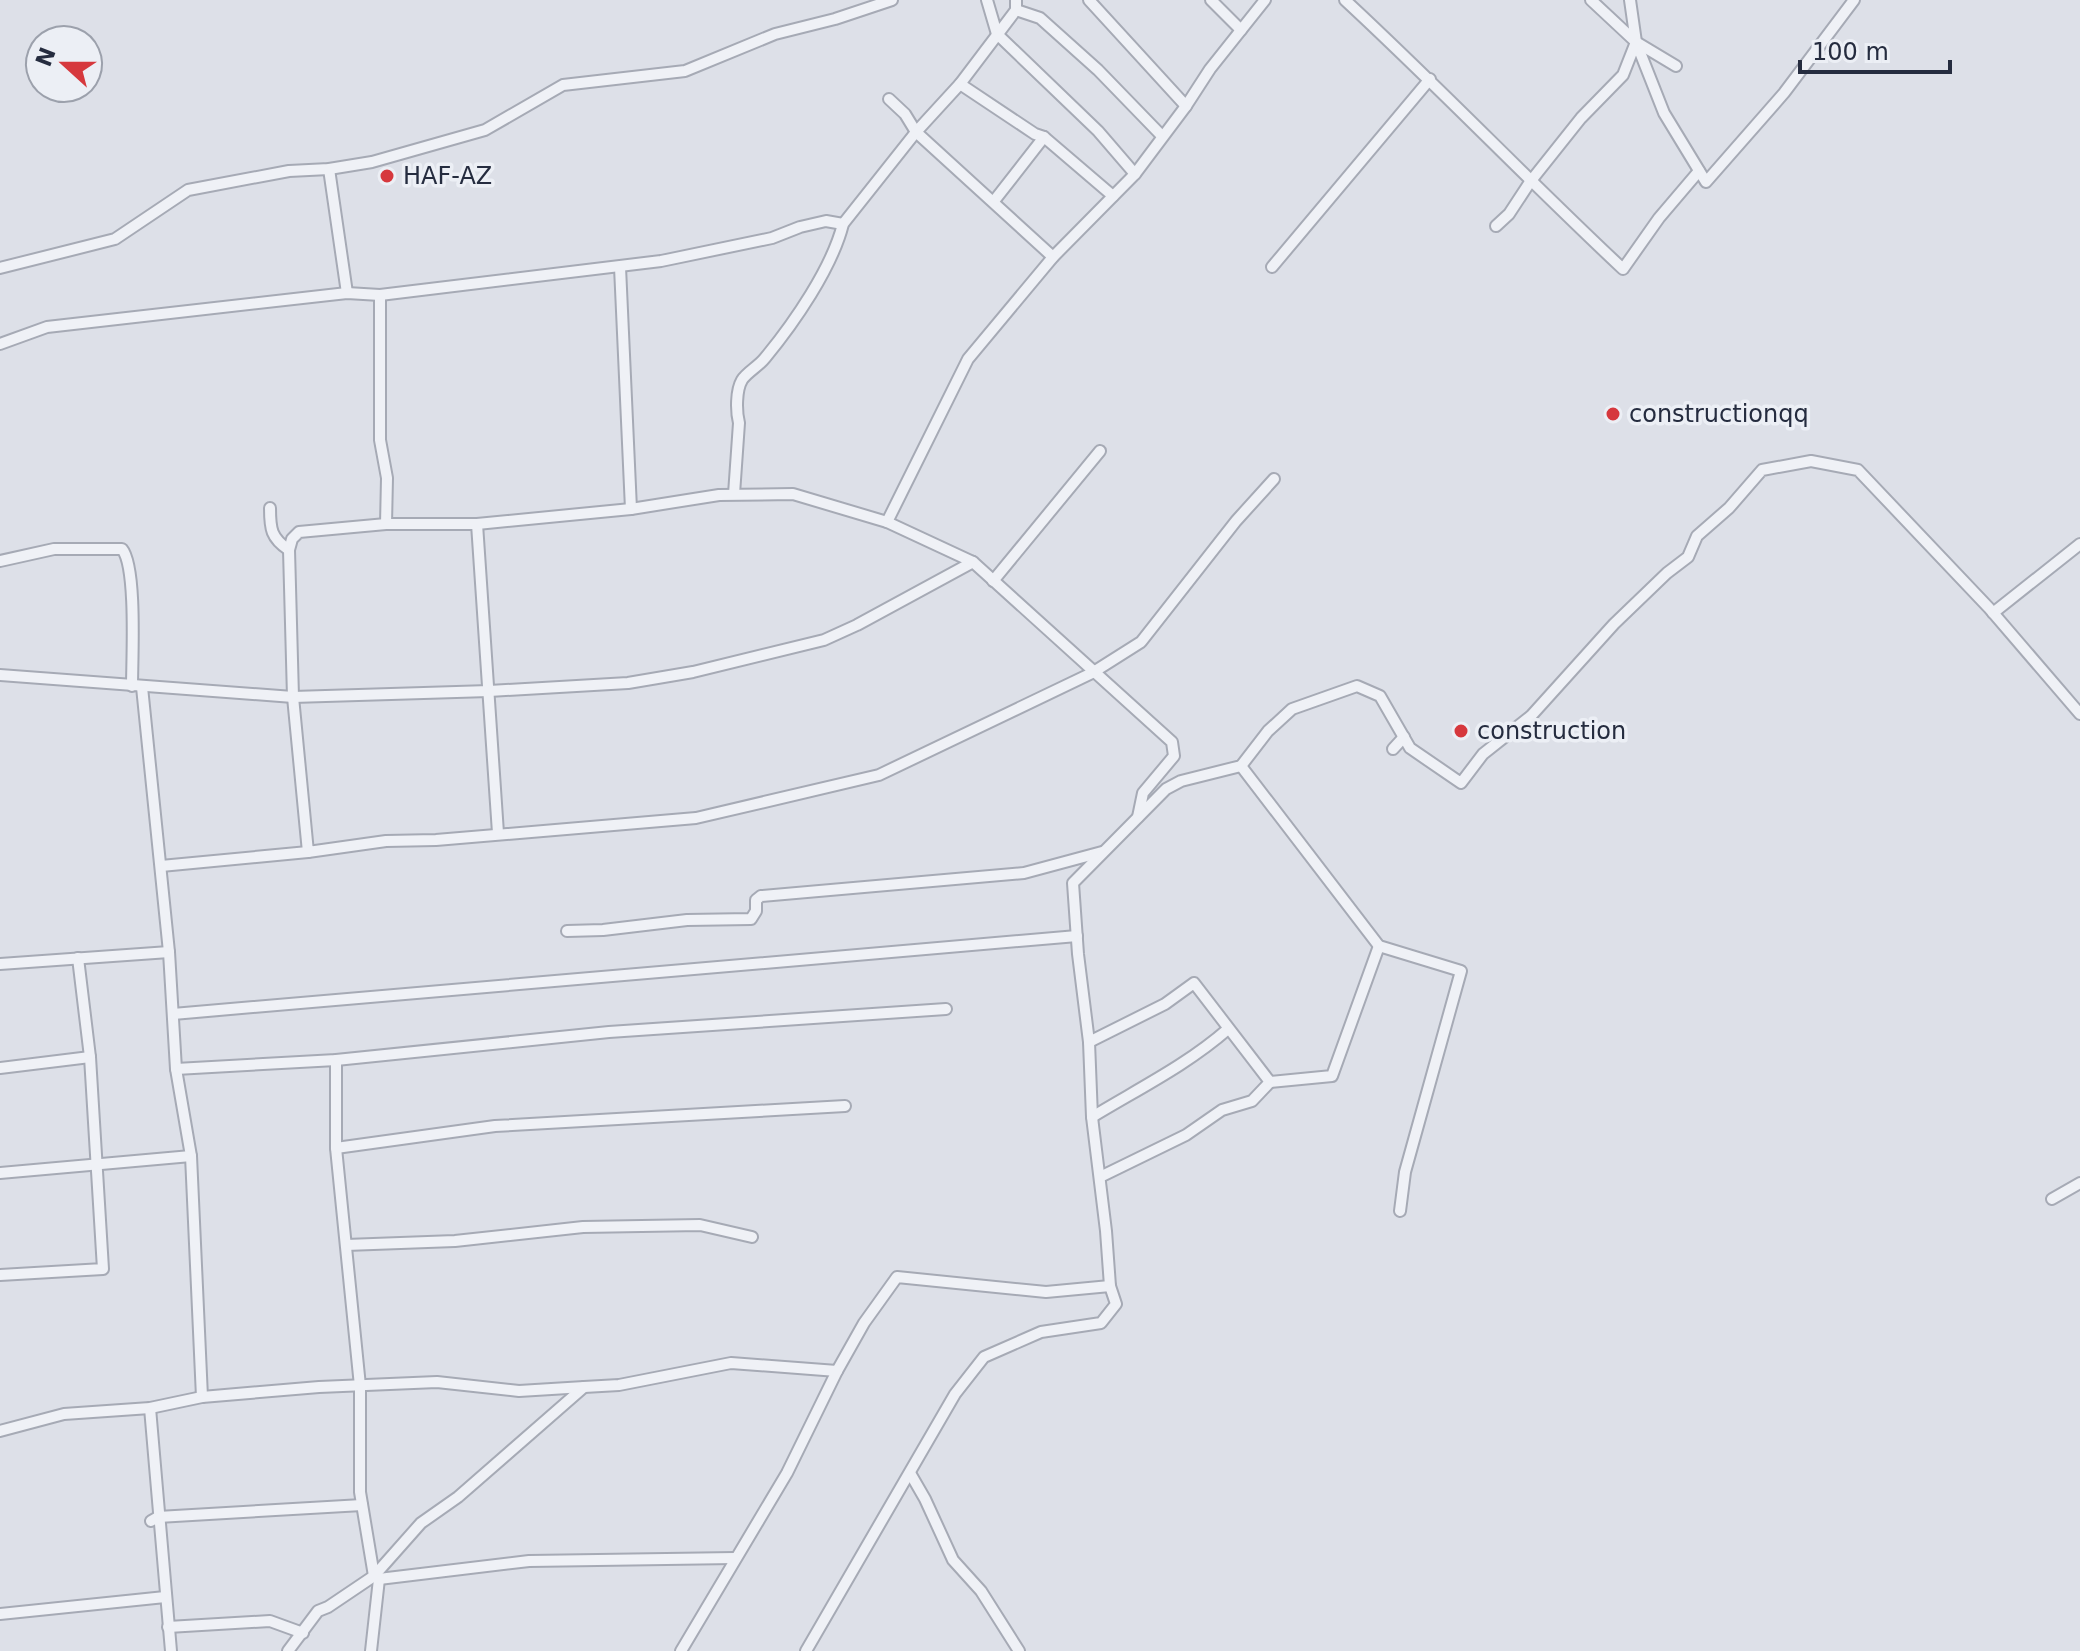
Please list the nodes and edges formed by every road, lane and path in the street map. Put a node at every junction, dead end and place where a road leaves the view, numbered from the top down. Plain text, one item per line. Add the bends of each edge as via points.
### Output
1 (892, 0) edge
2 (987, 0) edge
3 (1089, 0) edge
4 (1211, 0) edge
5 (1265, 0) edge
6 (1345, 0) edge
7 (1591, 0) edge
8 (1630, 0) edge
9 (1854, 0) edge
10 (1016, 5) edge
11 (1241, 30) junction
12 (997, 34) junction
13 (1636, 42) junction
14 (1676, 66) dead end
15 (1430, 79) junction
16 (960, 84) junction
17 (889, 99) dead end
18 (1186, 106) junction
19 (916, 132) junction
20 (1162, 136) junction
21 (1044, 137) junction
22 (329, 169) junction
23 (1699, 171) junction
24 (1135, 174) junction
25 (1530, 182) junction
26 (1113, 196) junction
27 (994, 201) junction
28 (843, 224) junction
29 (1496, 226) dead end
30 (1053, 257) junction
31 (620, 267) junction
32 (1272, 267) dead end
33 (0, 268) edge
34 (347, 293) junction
35 (380, 295) junction
36 (0, 344) edge
37 (1100, 451) dead end
38 (1274, 479) dead end
39 (734, 494) junction
40 (270, 508) dead end
41 (631, 509) junction
42 (887, 522) junction
43 (386, 524) junction
44 (477, 524) junction
45 (2080, 544) edge
46 (289, 550) junction
47 (0, 561) edge
48 (973, 562) junction
49 (993, 581) junction
50 (1993, 613) junction
51 (1092, 673) junction
52 (0, 675) edge
53 (137, 687) junction
54 (489, 691) junction
55 (293, 697) junction
56 (2080, 714) edge
57 (1404, 737) junction
58 (1393, 749) dead end
59 (1241, 766) junction
60 (1138, 817) junction
61 (498, 833) junction
62 (1104, 851) junction
63 (308, 852) junction
64 (161, 866) junction
65 (567, 931) dead end
66 (1077, 936) junction
67 (1379, 946) junction
68 (169, 952) junction
69 (78, 958) junction
70 (0, 964) edge
71 (946, 1009) dead end
72 (173, 1014) junction
73 (1228, 1029) junction
74 (1089, 1042) junction
75 (90, 1057) junction
76 (336, 1060) junction
77 (0, 1068) edge
78 (176, 1069) junction
79 (1270, 1082) junction
80 (845, 1106) dead end
81 (1092, 1117) junction
82 (336, 1148) junction
83 (191, 1156) junction
84 (98, 1164) junction
85 (0, 1173) edge
86 (1100, 1177) junction
87 (2080, 1183) edge
88 (2052, 1199) dead end
89 (1400, 1211) dead end
90 (752, 1237) dead end
91 (346, 1245) junction
92 (0, 1275) edge
93 (1110, 1286) junction
94 (837, 1371) junction
95 (360, 1386) junction
96 (584, 1387) junction
97 (202, 1397) junction
98 (150, 1408) junction
99 (0, 1431) edge
100 (910, 1473) junction
101 (362, 1505) junction
102 (154, 1519) junction
103 (735, 1558) junction
104 (377, 1578) junction
105 (165, 1597) junction
106 (0, 1614) edge
107 (168, 1627) junction
108 (303, 1633) junction
109 (171, 1651) edge
110 (288, 1651) edge
111 (371, 1651) edge
112 (681, 1651) edge
113 (806, 1651) edge
114 (1019, 1651) edge

1 - 22 street via 775,34 685,71 563,85 485,130
2 - 12 street
3 - 18 street
4 - 11 street
5 - 11 street
6 - 15 street
7 - 13 street
8 - 13 street
9 - 23 street via 1784,93 1706,182
10 - 12 street
10 - 20 street via 1040,18 1098,70
11 - 18 street
12 - 16 street
12 - 24 street
13 - 14 street
13 - 23 street via 1664,113
13 - 25 street via 1623,75
15 - 25 street
15 - 32 street
16 - 19 street
16 - 21 street
17 - 19 street
18 - 20 street
19 - 27 street
19 - 28 street
20 - 24 street
21 - 26 street
21 - 27 street
22 - 33 street via 188,190 115,239
22 - 34 street
23 - 25 street via 1623,269
24 - 26 street
25 - 29 street
26 - 30 street
27 - 30 street
28 - 31 street via 826,221 710,252
28 - 39 street via 798,316 742,380
30 - 42 street via 968,359
31 - 35 street
31 - 41 street
34 - 35 street
34 - 36 street via 47,327
35 - 43 street
37 - 49 street
38 - 51 street via 1141,642
39 - 41 street
39 - 42 street via 793,494
40 - 46 street via 270,531
41 - 44 street
42 - 48 street
43 - 44 street
43 - 46 street via 299,532
44 - 54 street
45 - 50 street
46 - 55 street
47 - 53 street via 54,549 122,549 129,562
48 - 49 street
48 - 54 street via 857,625 779,652 628,683
49 - 51 street
50 - 56 street
50 - 57 street via 1858,470 1811,461 1762,470 1697,536 1688,557 1614,624 1531,716 1483,754 1461,783 1410,748
51 - 60 street via 1175,749 1143,793
51 - 61 street via 879,775 696,818
52 - 53 street
53 - 55 street
53 - 64 street
54 - 55 street
54 - 61 street
55 - 63 street
57 - 58 street
57 - 59 street via 1380,696 1357,686 1292,709
59 - 60 street via 1181,781
59 - 67 street
60 - 62 street
61 - 63 street
62 - 65 street via 1024,873 761,896 751,919
62 - 66 street via 1073,883
63 - 64 street
64 - 68 street
66 - 72 street
66 - 74 street
67 - 79 street via 1332,1076
67 - 89 street via 1461,974 1411,1147
68 - 69 street
68 - 72 street
69 - 70 street
69 - 75 street
71 - 76 street via 609,1032
72 - 78 street
73 - 74 street via 1194,983 1165,1004
73 - 79 street
73 - 81 street via 1171,1071
74 - 81 street
75 - 77 street
75 - 84 street
76 - 78 street
76 - 82 street
78 - 83 street
79 - 86 street via 1252,1101 1222,1110 1186,1135
80 - 82 street via 495,1126
81 - 86 street
82 - 91 street
83 - 84 street
83 - 97 street
84 - 85 street
84 - 92 street via 103,1269
86 - 93 street
87 - 88 street
90 - 91 street via 700,1225 583,1227 455,1241
91 - 95 street
93 - 94 street via 1046,1292 897,1277
93 - 100 street via 1116,1304 1101,1323 1041,1332 984,1357 955,1394
94 - 96 street via 731,1363
94 - 103 street via 787,1473
95 - 96 street via 437,1382 519,1391
95 - 97 street
95 - 101 street
96 - 104 street via 421,1523
97 - 98 street
98 - 99 street via 64,1414
98 - 102 street
100 - 113 street
100 - 114 street via 953,1560 981,1591
101 - 102 street
101 - 104 street
102 - 105 street
103 - 104 street via 529,1561
103 - 112 street
104 - 108 street via 318,1611
104 - 111 street
105 - 106 street
105 - 107 street
107 - 108 street via 270,1621
107 - 109 street
108 - 110 street

